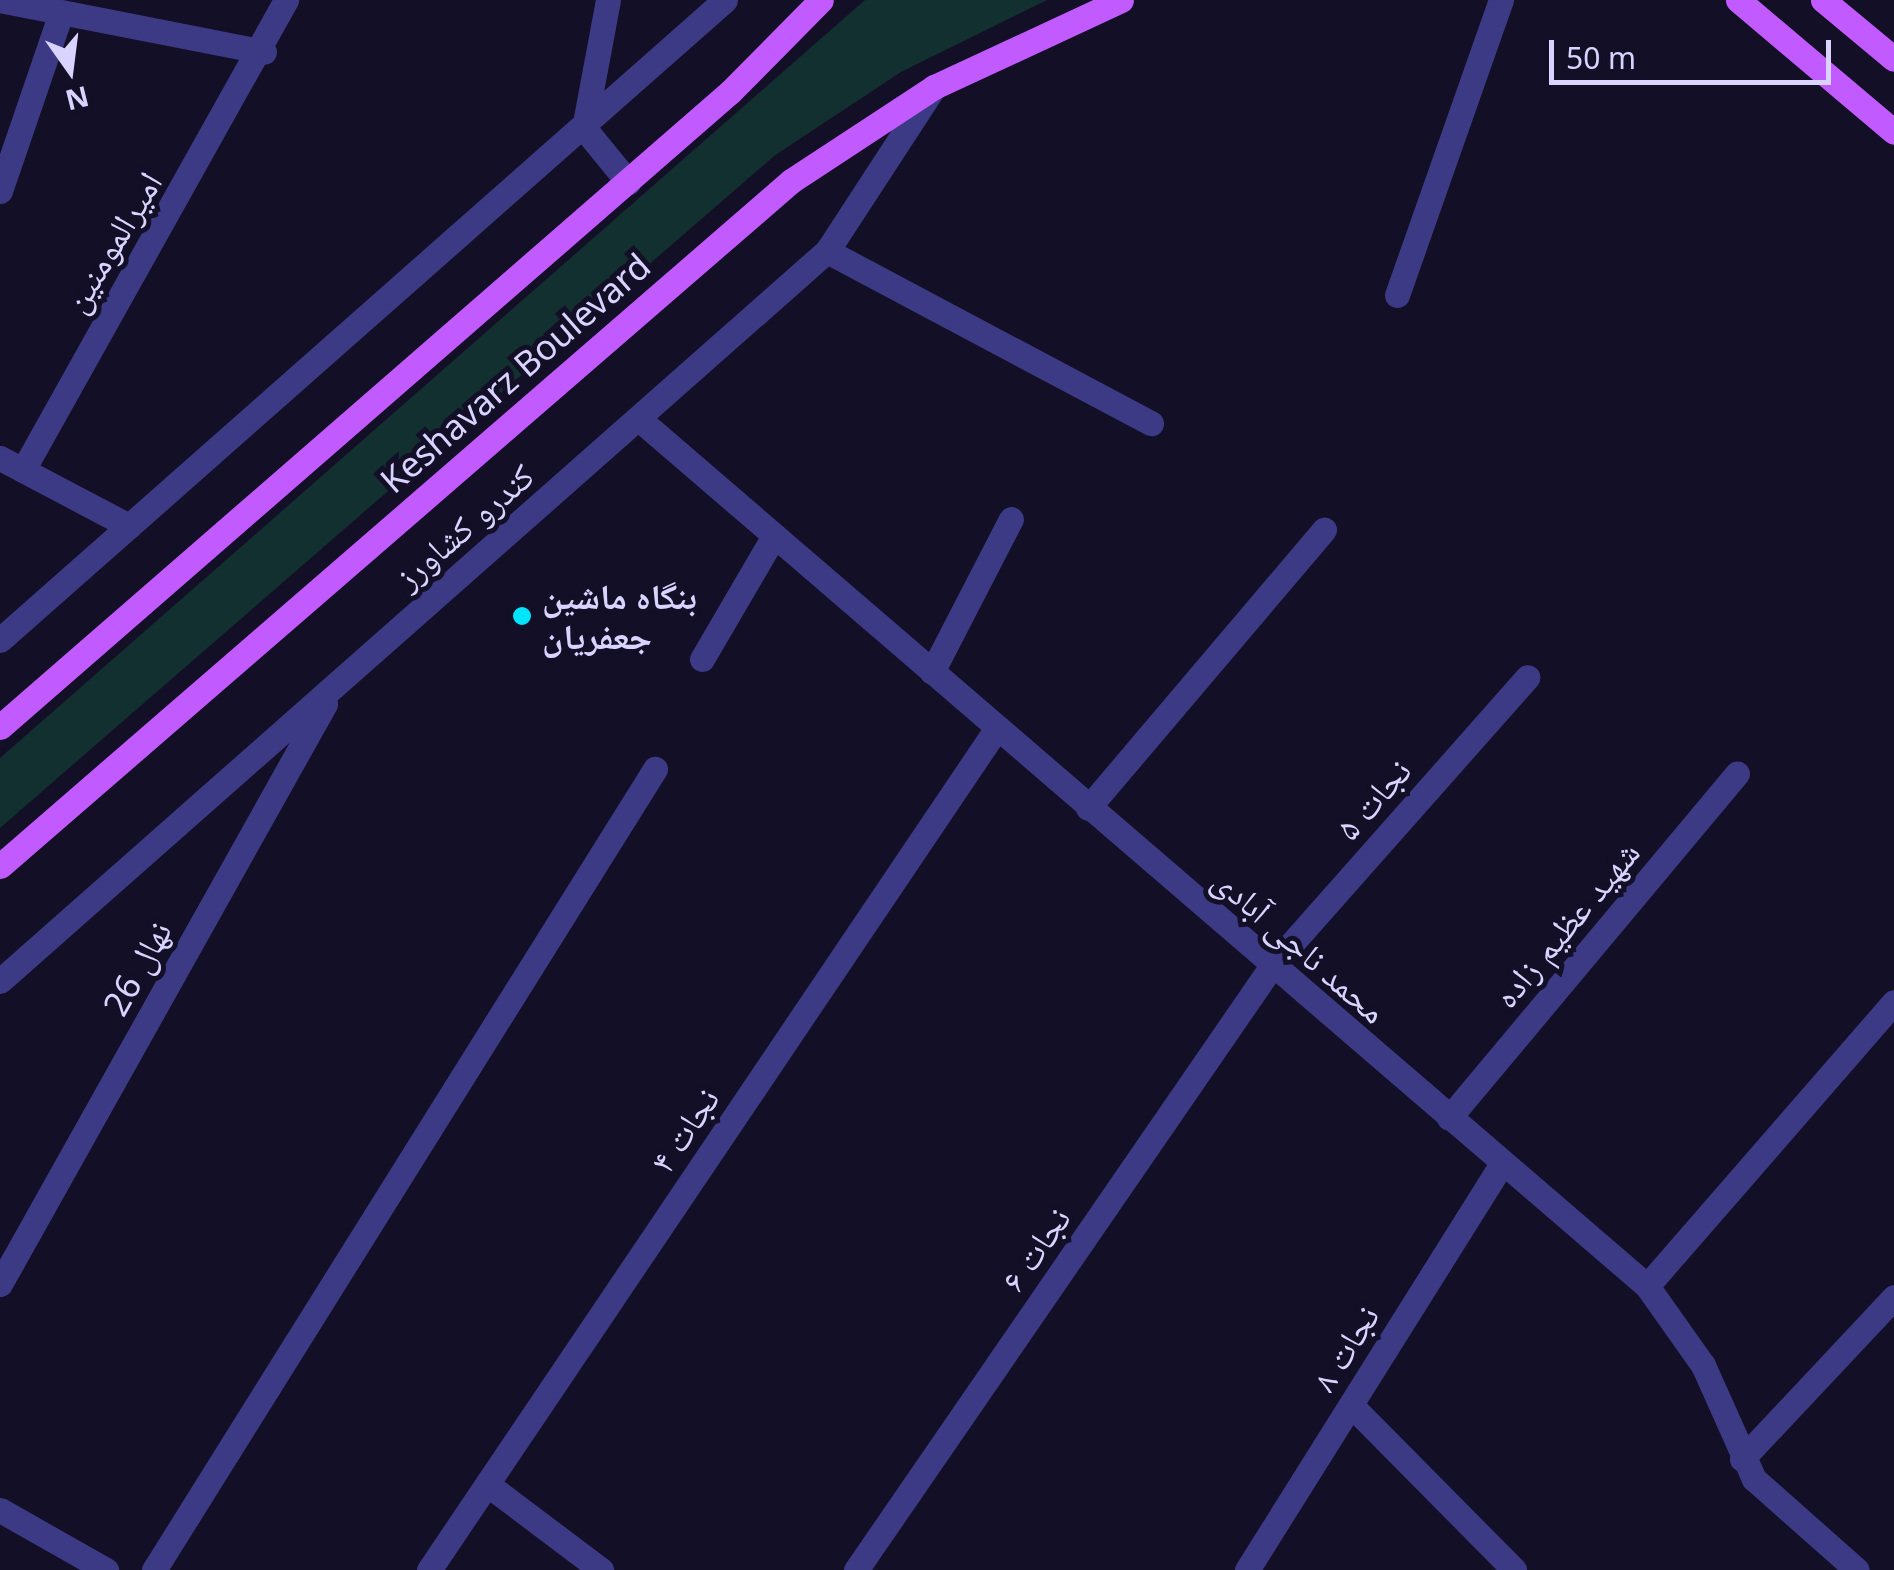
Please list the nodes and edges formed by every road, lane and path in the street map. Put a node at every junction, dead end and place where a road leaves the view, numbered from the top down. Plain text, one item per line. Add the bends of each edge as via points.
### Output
1 (0, 0) edge
2 (286, 0) edge
3 (608, 0) edge
4 (726, 0) edge
5 (821, 0) edge
6 (1122, 0) edge
7 (1501, 0) edge
8 (1738, 0) edge
9 (1823, 0) edge
10 (61, 13) junction
11 (264, 52) junction
12 (1894, 58) edge
13 (934, 87) junction
14 (584, 128) junction
15 (1894, 132) edge
16 (628, 182) junction
17 (0, 192) edge
18 (826, 251) junction
19 (1398, 295) dead end
20 (638, 419) junction
21 (1151, 424) dead end
22 (12, 464) edge
23 (1010, 519) dead end
24 (129, 526) junction
25 (1324, 530) dead end
26 (774, 536) junction
27 (0, 640) edge
28 (702, 658) dead end
29 (932, 672) junction
30 (1528, 677) dead end
31 (335, 686) junction
32 (0, 726) edge
33 (997, 728) junction
34 (655, 769) dead end
35 (1736, 774) dead end
36 (1088, 808) junction
37 (0, 866) edge
38 (1271, 967) junction
39 (0, 981) edge
40 (1894, 1002) edge
41 (1449, 1118) junction
42 (1502, 1164) junction
43 (0, 1284) edge
44 (1646, 1286) junction
45 (1894, 1297) edge
46 (1351, 1405) junction
47 (1742, 1460) junction
48 (487, 1484) junction
49 (0, 1510) edge
50 (106, 1570) edge
51 (154, 1570) edge
52 (429, 1570) edge
53 (601, 1570) edge
54 (856, 1570) edge
55 (1247, 1570) edge
56 (1514, 1570) edge
57 (1857, 1570) edge

1 - 10 street
2 - 11 street, امیرالمومنین
3 - 14 street
4 - 14 street
5 - 16 main road, Keshavarz Boulevard
6 - 13 main road, Keshavarz Boulevard
7 - 19 street
8 - 15 main road
9 - 12 main road
10 - 11 street
10 - 17 street
11 - 22 street, امیرالمومنین
13 - 18 street, کندرو کشاورز
13 - 37 main road, Keshavarz Boulevard via 791,181
14 - 16 street
14 - 24 street
16 - 32 main road, Keshavarz Boulevard
18 - 20 street, کندرو کشاورز
18 - 21 street
20 - 26 street, محمد ناجی آبادی
20 - 31 street, کندرو کشاورز
22 - 24 street
23 - 29 street
24 - 27 street
25 - 36 street
26 - 28 street
26 - 29 street, محمد ناجی آبادی
29 - 33 street, محمد ناجی آبادی
30 - 38 street, نجات ۵
31 - 39 street, کندرو کشاورز
31 - 43 street, نهال 26
33 - 36 street, محمد ناجی آبادی
33 - 48 street, نجات ۴
34 - 51 street
35 - 41 street, شهید عظیم زاده
36 - 38 street, محمد ناجی آبادی
38 - 41 street, محمد ناجی آبادی
38 - 54 street, نجات ۶
40 - 44 street
41 - 42 street, محمد ناجی آبادی
42 - 44 street, محمد ناجی آبادی
42 - 46 street, نجات ۸
44 - 47 street, محمد ناجی آبادی via 1702,1365
45 - 47 street
46 - 55 street, نجات ۸
46 - 56 street
47 - 57 street, محمد ناجی آبادی
48 - 52 street, نجات ۴
48 - 53 street
49 - 50 street

